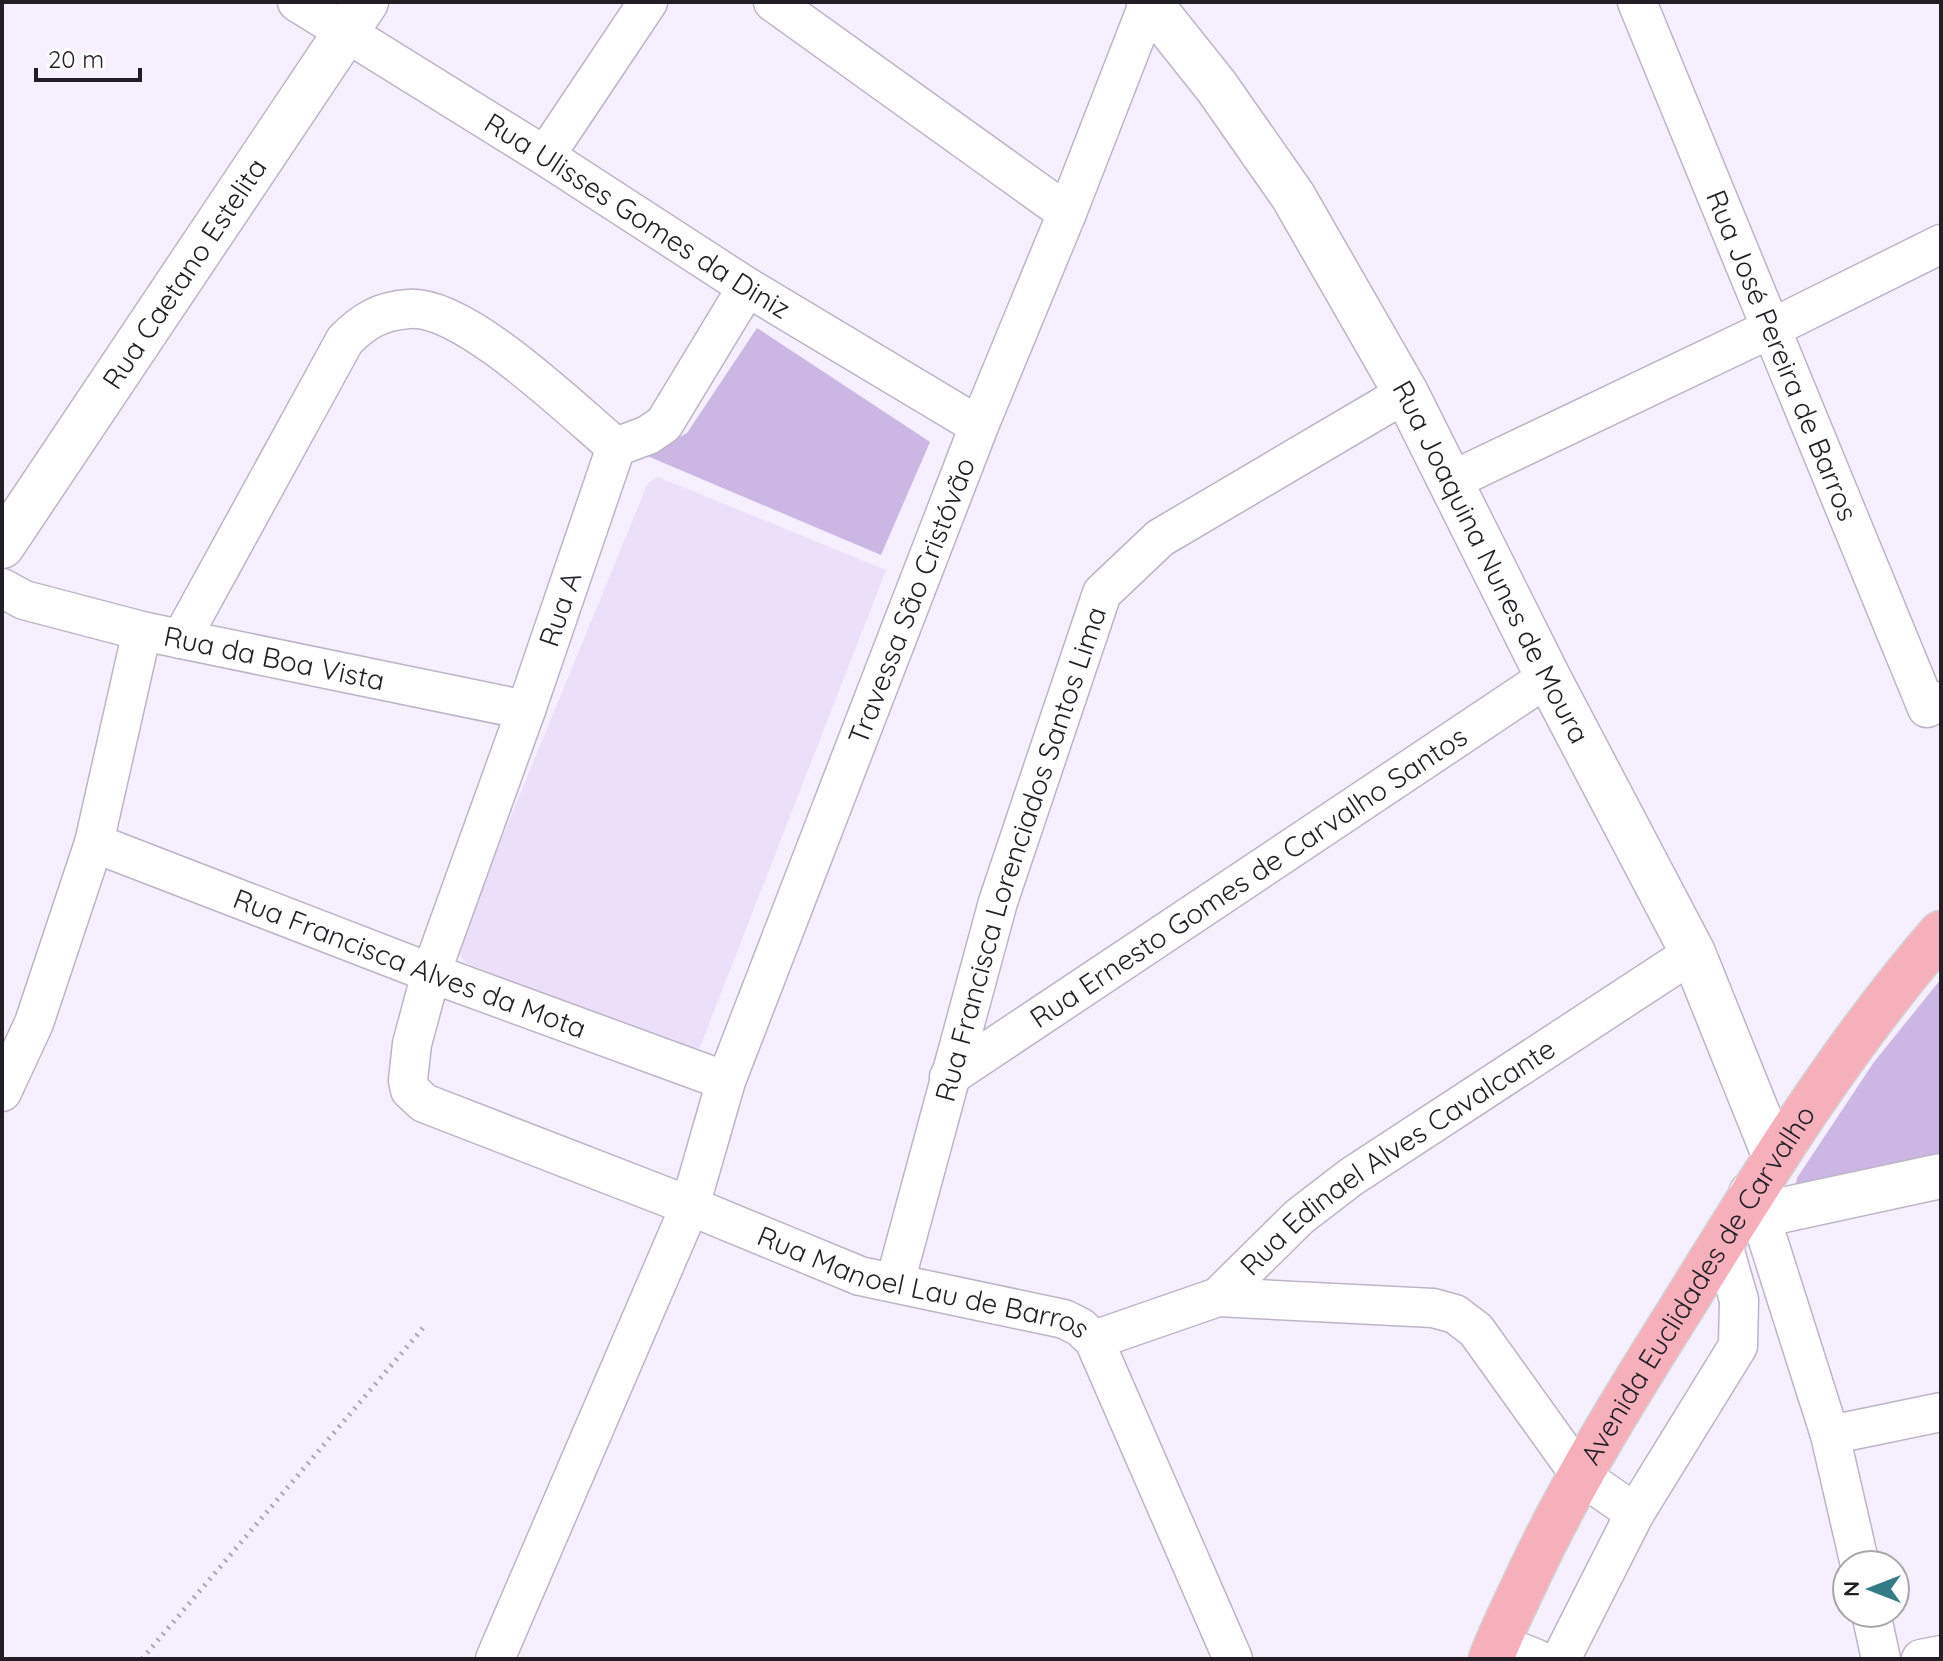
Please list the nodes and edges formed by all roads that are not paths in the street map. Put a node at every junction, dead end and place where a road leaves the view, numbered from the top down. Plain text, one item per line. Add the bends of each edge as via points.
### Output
1 (297, 2) edge
2 (648, 2) edge
3 (773, 2) edge
4 (1149, 2) edge
5 (1637, 2) edge
6 (356, 18) edge
7 (545, 156) junction
8 (1067, 213) junction
9 (1941, 244) edge
10 (747, 287) junction
11 (1770, 329) junction
12 (1406, 393) junction
13 (979, 426) junction
14 (616, 447) junction
15 (1451, 481) junction
16 (2, 546) edge
17 (9, 596) edge
18 (142, 631) junction
19 (181, 639) junction
20 (1548, 677) junction
21 (1934, 704) edge
22 (526, 710) junction
23 (94, 843) junction
24 (1941, 933) edge
25 (1693, 953) junction
26 (431, 973) junction
27 (949, 1077) junction
28 (726, 1081) junction
29 (2, 1092) edge
30 (424, 1103) joint
31 (1775, 1157) junction
32 (1941, 1176) edge
33 (1756, 1204) junction
34 (690, 1206) junction
35 (1722, 1241) junction
36 (895, 1282) junction
37 (1218, 1297) junction
38 (1094, 1340) junction
39 (1941, 1412) edge
40 (1830, 1435) junction
41 (1580, 1475) junction
42 (1635, 1513) junction
43 (1856, 1549) edge
44 (1874, 1629) edge
45 (1494, 1651) edge
46 (1941, 1655) edge
47 (495, 1659) edge
48 (1233, 1659) edge
49 (1537, 1659) edge
50 (1561, 1659) edge
51 (1881, 1659) edge
52 (1921, 1659) edge

1 - 6 street, Rua Ulisses Gomes da Diniz
2 - 7 street
3 - 8 street
4 - 8 street, Travessa São Cristóvão
4 - 12 street, Rua Joaquina Nunes de Moura via 1293,196
5 - 11 street, Rua José Pereira de Barros
6 - 7 street, Rua Ulisses Gomes da Diniz
6 - 16 street, Rua Caetano Estelita
7 - 10 street, Rua Ulisses Gomes da Diniz
8 - 13 street, Travessa São Cristóvão
9 - 11 street
10 - 13 street, Rua Ulisses Gomes da Diniz
10 - 14 street via 664,424
11 - 15 street
11 - 21 street, Rua José Pereira de Barros
12 - 15 street, Rua Joaquina Nunes de Moura
12 - 27 street, Rua Francisca Lorenciados Santos Lima via 1160,538 1102,593 998,902
13 - 28 street, Travessa São Cristóvão
14 - 19 street via 505,354 447,316 411,308 365,320 345,340
14 - 22 street, Rua A
15 - 20 street, Rua Joaquina Nunes de Moura
17 - 18 street, Rua da Boa Vista
18 - 19 street, Rua da Boa Vista
18 - 23 street
19 - 22 street, Rua da Boa Vista
20 - 25 street, Rua Joaquina Nunes de Moura
20 - 27 street, Rua Ernesto Gomes de Carvalho Santos
22 - 26 street, Rua A
23 - 26 street, Rua Francisca Alves da Mota
23 - 29 street via 34,1023
24 - 31 highway, Avenida Euclidades de Carvalho via 1865,1027
25 - 31 street, Rua Joaquina Nunes de Moura
25 - 37 street, Rua Edinael Alves Cavalcante via 1351,1177 1299,1217
26 - 28 street, Rua Francisca Alves da Mota
26 - 30 street, Rua A via 408,1080 410,1090
27 - 36 street, Rua Francisca Lorenciados Santos Lima
28 - 34 street, Travessa São Cristóvão
30 - 34 street, Rua Manoel Lau de Barros
31 - 33 highway, Avenida Euclidades de Carvalho
32 - 33 street
33 - 35 highway, Avenida Euclidades de Carvalho
33 - 40 street
34 - 36 street, Rua Manoel Lau de Barros via 860,1276
34 - 47 street, Travessa São Cristóvão
35 - 41 highway, Avenida Euclidades de Carvalho
35 - 42 street via 1739,1300 1738,1346
36 - 38 street, Rua Manoel Lau de Barros via 1064,1319
37 - 38 street, Rua Edinael Alves Cavalcante
37 - 41 street via 1433,1308 1455,1314 1476,1330
38 - 48 street, Rua Manoel Lau de Barros
39 - 40 street
40 - 43 street
41 - 42 street
41 - 45 highway, Avenida Euclidades de Carvalho
42 - 50 street
44 - 51 street
45 - 49 street
46 - 52 street

